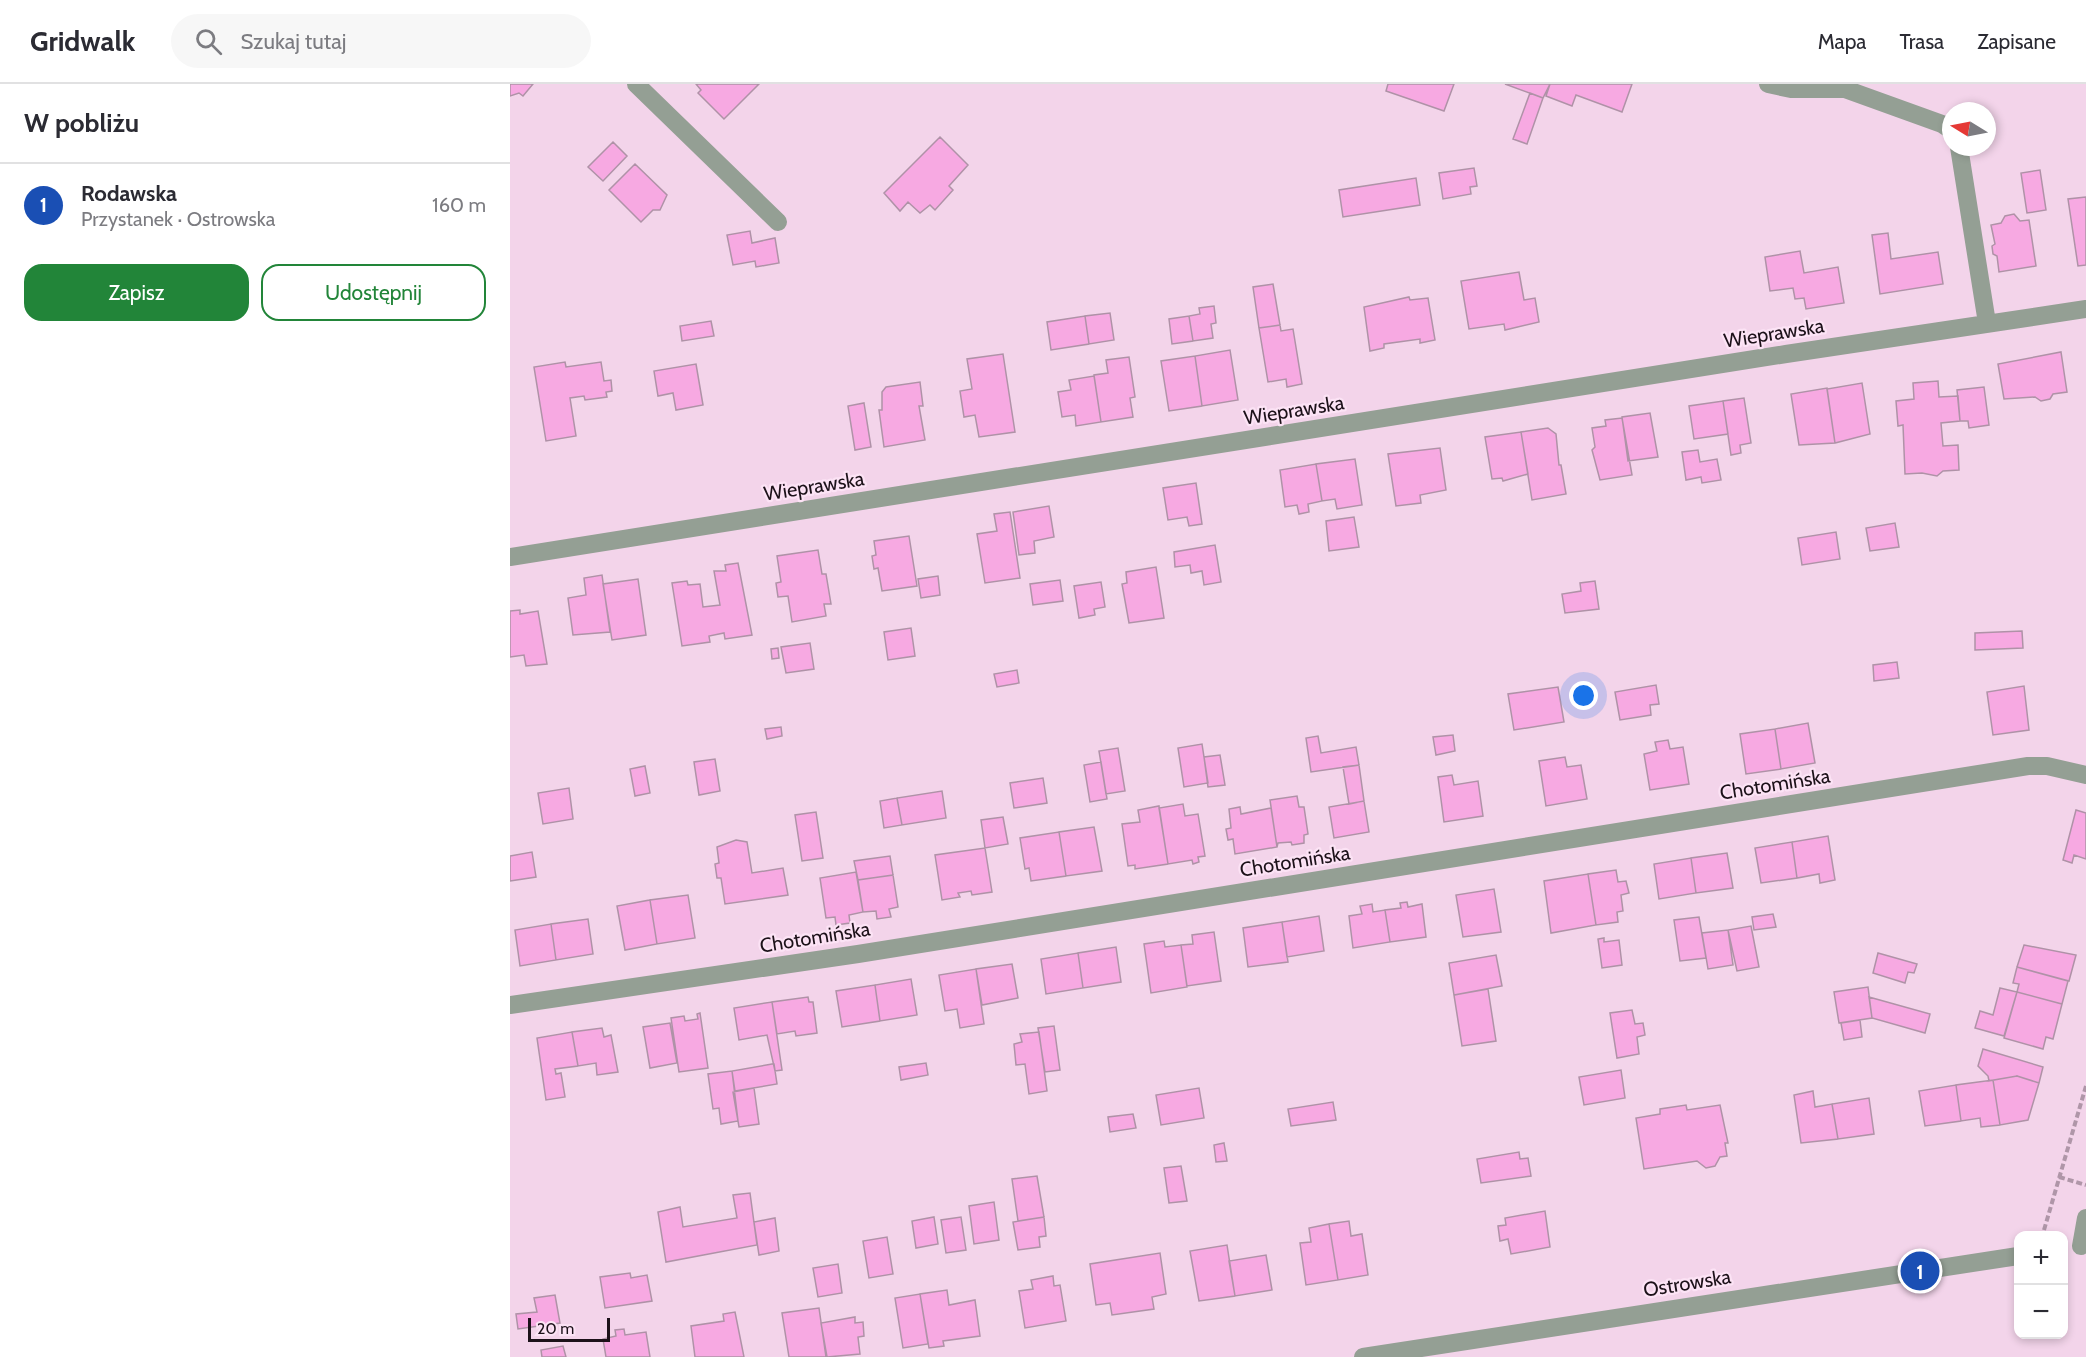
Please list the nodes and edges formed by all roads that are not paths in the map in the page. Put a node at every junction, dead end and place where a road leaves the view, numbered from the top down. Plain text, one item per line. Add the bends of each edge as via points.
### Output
1 (636, 84) edge
2 (1768, 84) edge
3 (1942, 124) edge
4 (1960, 156) edge
5 (778, 222) dead end
6 (2086, 309) edge
7 (1987, 323) junction
8 (510, 557) edge
9 (2086, 776) edge
10 (510, 1005) edge
11 (2086, 1218) edge
12 (2077, 1247) edge
13 (2014, 1257) edge
14 (1363, 1357) edge

1 - 5 street
2 - 3 street via 1791,89 1845,89
4 - 7 street
6 - 7 street, Wieprawska
7 - 8 street, Wieprawska
9 - 10 street, Chotomińska via 2047,766 2028,766 858,954
11 - 12 street
13 - 14 street, Ostrowska

